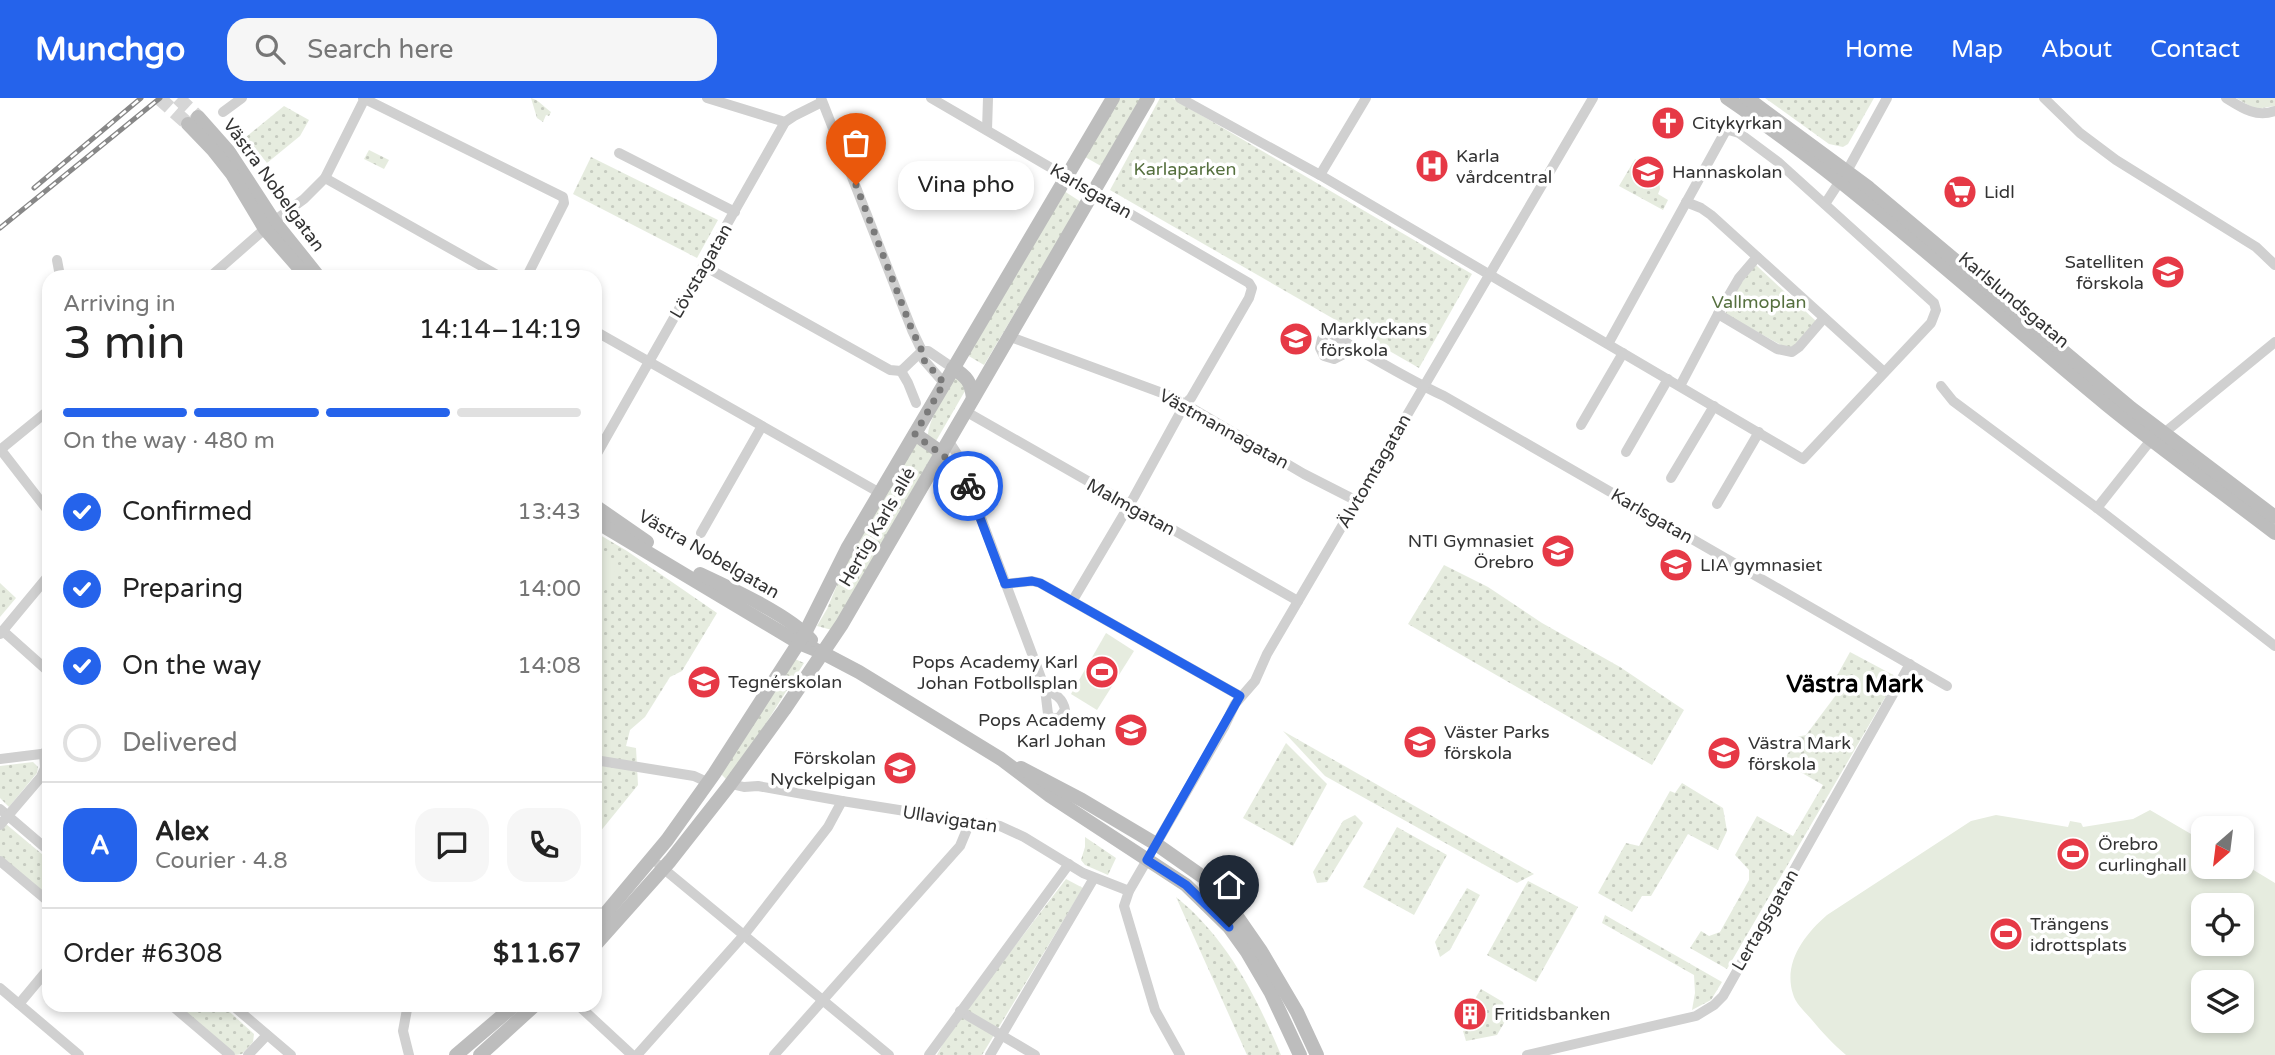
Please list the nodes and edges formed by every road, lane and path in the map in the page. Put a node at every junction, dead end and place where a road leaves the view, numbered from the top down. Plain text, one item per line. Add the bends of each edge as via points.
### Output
1 (242, 98) edge
2 (364, 98) edge
3 (707, 98) edge
4 (932, 98) edge
5 (988, 98) edge
6 (1113, 98) edge
7 (1148, 98) edge
8 (1180, 98) edge
9 (1366, 98) edge
10 (1593, 98) edge
11 (1727, 98) edge
12 (1747, 98) edge
13 (1887, 98) edge
14 (2044, 98) edge
15 (2226, 98) edge
16 (822, 100) edge
17 (2275, 111) edge
18 (223, 112) dead end
19 (193, 121) tunnel mouth
20 (785, 122) junction
21 (987, 130) junction
22 (619, 153) dead end
23 (1320, 175) junction
24 (1844, 176) junction
25 (1067, 177) junction
26 (326, 178) junction
27 (1093, 192) junction
28 (1686, 202) junction
29 (1825, 204) junction
30 (735, 212) junction
31 (269, 225) junction
32 (1757, 257) junction
33 (57, 260) dead end
34 (2275, 265) edge
35 (704, 266) junction
36 (59, 270) edge
37 (218, 270) edge
38 (302, 270) edge
39 (312, 270) edge
40 (488, 270) edge
41 (530, 270) edge
42 (1490, 275) junction
43 (1718, 314) junction
44 (1824, 318) junction
45 (602, 335) edge
46 (1008, 336) junction
47 (2275, 342) edge
48 (1608, 344) junction
49 (1356, 348) dead end
50 (922, 351) junction
51 (1623, 353) junction
52 (650, 362) junction
53 (953, 368) junction
54 (901, 371) junction
55 (1884, 372) junction
56 (1668, 379) junction
57 (944, 383) junction
58 (1680, 386) junction
59 (1941, 386) dead end
60 (1424, 387) junction
61 (916, 403) dead end
62 (1185, 404) junction
63 (969, 405) junction
64 (1714, 406) junction
65 (42, 417) edge
66 (1581, 425) dead end
67 (762, 426) junction
68 (1759, 432) junction
69 (915, 434) junction
70 (2158, 437) junction
71 (602, 445) edge
72 (945, 447) junction
73 (0, 450) edge
74 (1626, 452) dead end
75 (1671, 478) dead end
76 (880, 493) junction
77 (1357, 501) junction
78 (42, 503) edge
79 (1717, 504) dead end
80 (1129, 506) junction
81 (2097, 508) junction
82 (602, 511) edge
83 (2275, 517) edge
84 (602, 525) edge
85 (701, 533) dead end
86 (2275, 533) edge
87 (42, 583) edge
88 (1005, 584) junction
89 (1073, 600) junction
90 (1298, 601) junction
91 (1, 632) edge
92 (802, 638) junction
93 (2275, 646) edge
94 (821, 652) junction
95 (1910, 664) junction
96 (42, 666) edge
97 (1947, 686) dead end
98 (1045, 689) dead end
99 (1240, 696) junction
100 (42, 754) edge
101 (1001, 759) junction
102 (0, 760) edge
103 (602, 762) edge
104 (745, 764) junction
105 (42, 775) edge
106 (707, 782) junction
107 (731, 784) junction
108 (758, 786) junction
109 (842, 802) junction
110 (3, 817) edge
111 (970, 822) junction
112 (1156, 844) junction
113 (42, 846) edge
114 (0, 860) edge
115 (1147, 860) junction
116 (658, 864) junction
117 (1069, 864) junction
118 (1094, 878) junction
119 (1129, 891) junction
120 (42, 896) edge
121 (602, 919) edge
122 (602, 936) edge
123 (744, 936) junction
124 (42, 976) edge
125 (0, 988) edge
126 (822, 1000) junction
127 (19, 1004) junction
128 (179, 1012) edge
129 (240, 1012) edge
130 (406, 1012) edge
131 (507, 1012) edge
132 (527, 1012) edge
133 (586, 1012) edge
134 (960, 1012) junction
135 (267, 1035) junction
136 (1002, 1037) junction
137 (79, 1055) edge
138 (229, 1055) edge
139 (248, 1055) edge
140 (291, 1055) edge
141 (409, 1055) edge
142 (456, 1055) edge
143 (480, 1055) edge
144 (635, 1055) edge
145 (774, 1055) edge
146 (888, 1055) edge
147 (929, 1055) edge
148 (990, 1055) edge
149 (1035, 1055) edge
150 (1180, 1055) edge
151 (1300, 1055) edge
152 (1317, 1055) edge
153 (1527, 1055) edge

1 - 18 street
2 - 26 street
2 - 41 street via 563,197
3 - 20 street
4 - 21 street, Karlsgatan
5 - 21 street
6 - 25 main road, Hertig Karls allé
7 - 27 main road, Hertig Karls allé
8 - 23 street
9 - 23 street
10 - 42 street, Älvtomtagatan
11 - 24 main road, Karlslundsgatan
12 - 24 main road, Karlslundsgatan
13 - 24 street
14 - 34 street via 2094,145 2256,247
15 - 17 street via 2250,112
16 - 20 street
16 - 50 street
19 - 31 main road, Västra Nobelgatan via 234,159
20 - 30 street, Lövstagatan
21 - 25 street, Karlsgatan
22 - 30 street
23 - 42 street
24 - 29 street
24 - 70 main road, Karlslundsgatan via 1888,219 2106,404
25 - 27 street, Karlsgatan
25 - 53 main road, Hertig Karls allé
26 - 31 street
26 - 40 street
27 - 46 main road, Hertig Karls allé
27 - 62 street, Karlsgatan via 1251,285 1249,298
28 - 29 street via 1729,130 1755,144
28 - 32 street via 1711,215
28 - 48 street
29 - 55 street via 1934,303 1931,323
30 - 35 street, Lövstagatan
31 - 37 street
31 - 38 main road, Västra Nobelgatan
31 - 39 main road, Västra Nobelgatan
32 - 43 street
32 - 44 street
33 - 36 street
35 - 52 street, Lövstagatan
35 - 54 street via 890,370
42 - 48 street
42 - 60 street, Älvtomtagatan
43 - 44 street via 1777,349 1792,352
43 - 58 street
44 - 55 street
45 - 52 street
46 - 62 street, Västmannagatan
46 - 63 main road, Hertig Karls allé
47 - 70 street
48 - 51 street
49 - 60 street, Karlsgatan
50 - 53 street
50 - 54 street
50 - 57 street via 923,359
51 - 56 street
51 - 66 street
52 - 67 street
52 - 71 street, Lövstagatan
53 - 57 main road, Hertig Karls allé
53 - 63 main road via 971,383
54 - 61 street
55 - 68 street via 1803,458
56 - 58 street
56 - 74 street
57 - 69 main road, Hertig Karls allé
58 - 64 street
59 - 81 street via 1953,401
60 - 77 street, Älvtomtagatan
60 - 95 street, Karlsgatan
62 - 77 street, Västmannagatan
62 - 80 street
63 - 72 main road, Hertig Karls allé
63 - 80 street, Malmgatan
64 - 68 street
64 - 75 street
65 - 73 street
67 - 76 street
67 - 85 street
68 - 79 street
69 - 72 main road
69 - 76 main road, Hertig Karls allé
70 - 81 street
70 - 83 main road, Karlslundsgatan
70 - 86 main road, Karlslundsgatan
72 - 88 street via 963,473
72 - 94 main road, Hertig Karls allé
73 - 78 street
76 - 92 main road, Hertig Karls allé
77 - 90 street, Älvtomtagatan
80 - 89 street
80 - 90 street, Malmgatan
81 - 93 street
82 - 92 main road, Västra Nobelgatan via 687,567 755,602
84 - 92 main road, Västra Nobelgatan
87 - 91 street
88 - 89 street via 1032,581
88 - 98 street
89 - 99 street
90 - 99 street, Älvtomtagatan via 1255,681
91 - 96 street
92 - 94 main road
92 - 106 main road, Hertig Karls allé
94 - 101 main road
94 - 104 main road, Hertig Karls allé
95 - 97 street, Karlsgatan
95 - 153 street, Lertagsgatan via 1723,996 1696,1016
99 - 112 street, Älvtomtagatan
100 - 102 street
101 - 112 main road
101 - 115 main road via 1032,785
103 - 106 street
104 - 107 main road, Hertig Karls allé
104 - 108 street
105 - 110 street
106 - 116 main road, Hertig Karls allé
107 - 108 street, Ullavigatan
107 - 116 main road, Hertig Karls allé
108 - 109 street, Ullavigatan
109 - 111 street, Ullavigatan
109 - 123 street
110 - 113 street
111 - 117 street, Ullavigatan via 1000,825
111 - 126 street via 960,846
112 - 115 main road
112 - 152 main road via 1203,877 1227,902 1297,1012
114 - 120 street
115 - 119 street
115 - 151 main road via 1186,885 1229,927 1271,993
116 - 121 main road, Hertig Karls allé
116 - 122 main road, Hertig Karls allé
116 - 123 street
117 - 118 street, Ullavigatan
117 - 134 street
118 - 119 street, Ullavigatan
118 - 136 street
119 - 150 street via 1124,906 1136,951 1155,1010
123 - 126 street
123 - 144 street
124 - 127 street
125 - 127 street
126 - 145 street
126 - 146 street
127 - 137 street
128 - 138 street
129 - 135 street
130 - 141 street via 402,1031
131 - 142 main road
132 - 143 main road
133 - 144 street
134 - 136 street
134 - 147 street
135 - 139 street
135 - 140 street
136 - 148 street
136 - 149 street

